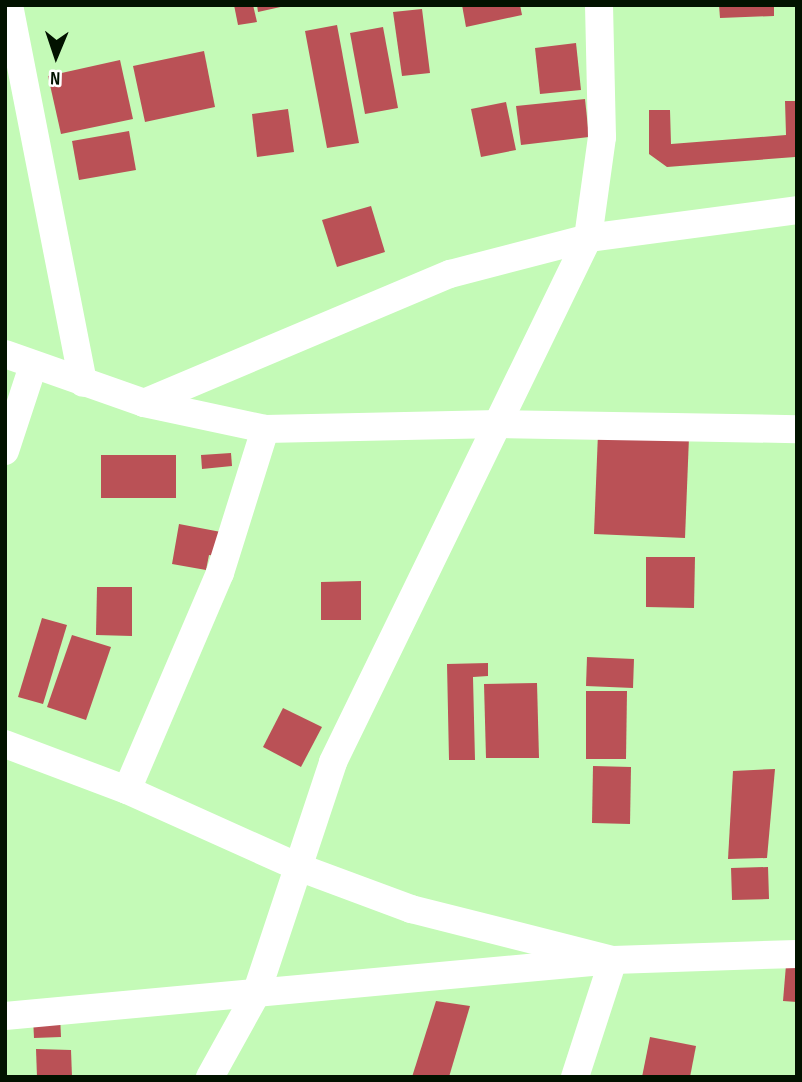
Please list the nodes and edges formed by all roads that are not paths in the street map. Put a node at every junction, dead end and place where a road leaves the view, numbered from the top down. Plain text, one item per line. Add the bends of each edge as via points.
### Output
1 (9, 5) edge
2 (599, 5) edge
3 (797, 210) edge
4 (588, 239) junction
5 (5, 354) edge
6 (33, 366) junction
7 (83, 383) junction
8 (144, 403) junction
9 (499, 424) junction
10 (265, 429) junction
11 (797, 429) edge
12 (5, 451) edge
13 (5, 744) edge
14 (127, 790) junction
15 (298, 867) junction
16 (797, 954) edge
17 (612, 960) junction
18 (256, 994) junction
19 (5, 1016) edge
20 (210, 1077) edge
21 (575, 1077) edge

1 - 7 street
2 - 4 street via 602,137
3 - 4 street
4 - 8 street via 450,274
4 - 9 street
5 - 6 street
6 - 7 street
6 - 12 street
7 - 8 street
8 - 10 street
9 - 10 street
9 - 11 street
9 - 15 street via 332,762
10 - 14 street via 219,573
13 - 14 street
14 - 15 street
15 - 17 street via 411,909
15 - 18 street
16 - 17 street
17 - 18 street
17 - 21 street
18 - 19 street
18 - 20 street

